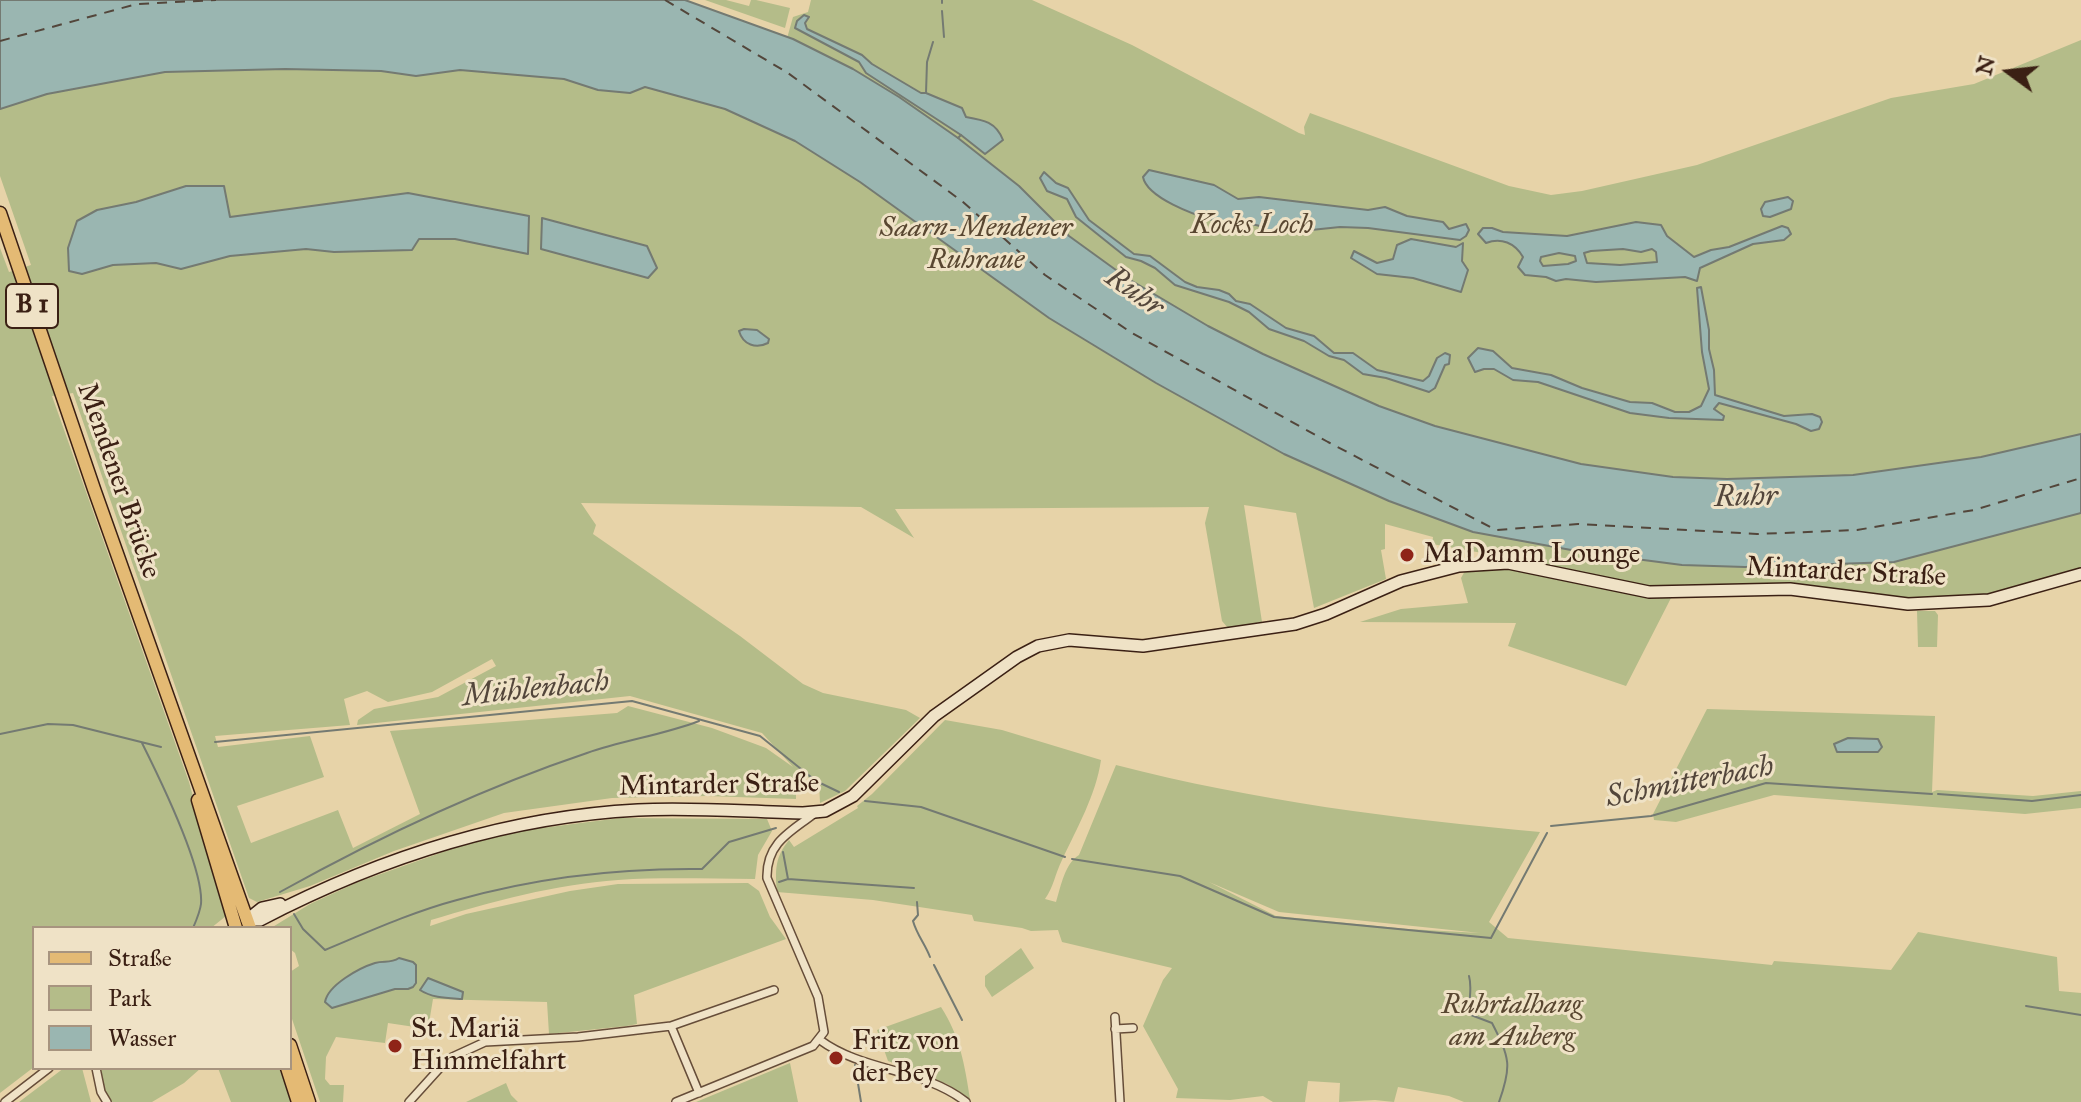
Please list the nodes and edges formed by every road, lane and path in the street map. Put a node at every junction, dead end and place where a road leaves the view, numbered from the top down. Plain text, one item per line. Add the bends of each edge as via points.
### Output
1 (0, 213) edge
2 (2081, 574) edge
3 (792, 813) junction
4 (816, 813) junction
5 (789, 832) junction
6 (240, 926) edge
7 (774, 990) dead end
8 (1115, 1017) dead end
9 (671, 1026) junction
10 (1133, 1028) dead end
11 (1115, 1029) junction
12 (820, 1040) junction
13 (292, 1051) edge
14 (46, 1070) edge
15 (96, 1070) edge
16 (288, 1070) edge
17 (699, 1093) junction
18 (5, 1102) edge
19 (107, 1102) edge
20 (298, 1102) edge
21 (309, 1102) edge
22 (409, 1102) edge
23 (676, 1102) edge
24 (966, 1102) edge
25 (1120, 1102) edge

1 - 6 main road, Mendener Brücke / B 1 via 191,765
2 - 4 main road, Mintarder Straße via 1989,600 1908,604 1790,589 1649,592 1525,566 1484,563 1448,568 1284,626 1143,646 1089,640 1052,643 1017,657 952,702 853,796
3 - 4 main road, Mintarder Straße
3 - 5 street
3 - 6 main road, Mintarder Straße via 638,810 510,826 400,857 301,899 262,908
4 - 5 street
5 - 12 street via 772,849 767,878 818,997 824,1032
7 - 9 street
8 - 11 street
9 - 17 street
9 - 22 street via 485,1042 448,1059
10 - 11 street
11 - 25 street
12 - 17 street
12 - 24 street via 845,1055 948,1089
13 - 21 main road
14 - 18 street
15 - 19 street
16 - 20 main road
17 - 23 street

